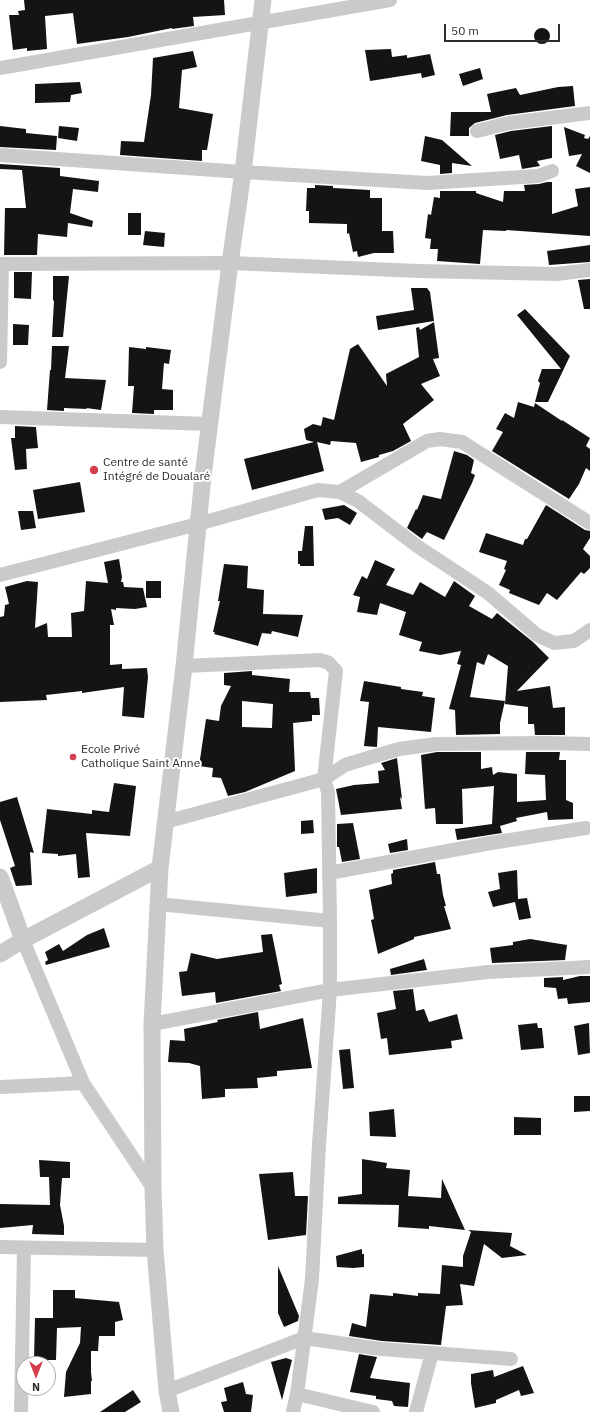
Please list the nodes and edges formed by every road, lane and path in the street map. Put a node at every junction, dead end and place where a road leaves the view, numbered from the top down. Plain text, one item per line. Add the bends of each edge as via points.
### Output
1 (263, 0) edge
2 (390, 0) edge
3 (260, 23) junction
4 (0, 68) edge
5 (590, 113) edge
6 (477, 131) dead end
7 (0, 155) edge
8 (552, 171) dead end
9 (243, 172) junction
10 (230, 263) junction
11 (1, 264) edge
12 (590, 270) edge
13 (0, 362) edge
14 (0, 417) edge
15 (210, 424) junction
16 (340, 492) junction
17 (590, 523) edge
18 (198, 524) junction
19 (0, 574) edge
20 (590, 630) edge
21 (184, 666) junction
22 (590, 744) edge
23 (324, 779) junction
24 (165, 822) junction
25 (586, 828) dead end
26 (160, 868) junction
27 (329, 873) junction
28 (0, 877) edge
29 (158, 904) junction
30 (330, 921) junction
31 (23, 940) junction
32 (0, 954) edge
33 (590, 967) edge
34 (330, 990) junction
35 (152, 1024) junction
36 (84, 1083) junction
37 (0, 1086) edge
38 (153, 1188) junction
39 (0, 1247) edge
40 (24, 1248) junction
41 (155, 1250) junction
42 (304, 1338) junction
43 (432, 1353) junction
44 (511, 1359) dead end
45 (168, 1391) junction
46 (297, 1394) junction
47 (168, 1411) edge
48 (21, 1412) edge
49 (293, 1412) edge
50 (373, 1412) edge
51 (416, 1412) edge

1 - 3 street
2 - 3 street
3 - 4 street
3 - 9 street
5 - 6 street via 509,123
7 - 9 street
8 - 9 street via 538,176 426,183
9 - 10 street
10 - 11 street
10 - 12 street via 556,274
10 - 15 street
11 - 13 street
14 - 15 street
15 - 18 street
16 - 17 street via 427,441 440,439 462,442
16 - 18 street via 318,490
16 - 20 street via 358,501 417,546 488,593 537,635 554,643 574,641
18 - 19 street
18 - 21 street
21 - 23 street via 320,660 329,663 336,671
21 - 24 street
22 - 23 street via 436,744 400,749 345,765
23 - 24 street
23 - 27 street via 328,792
24 - 26 street
25 - 27 street
26 - 29 street
26 - 31 street
27 - 30 street
28 - 31 street
29 - 30 street
29 - 35 street
30 - 34 street
31 - 32 street
31 - 36 street
33 - 34 street via 488,972
34 - 35 street
34 - 42 street via 312,1279
35 - 38 street
36 - 37 street
36 - 38 street
38 - 41 street
39 - 40 street
40 - 41 street
40 - 48 street
41 - 45 street
42 - 43 street
42 - 45 street
42 - 46 street
43 - 44 street
43 - 51 street
45 - 47 street
46 - 49 street
46 - 50 street

